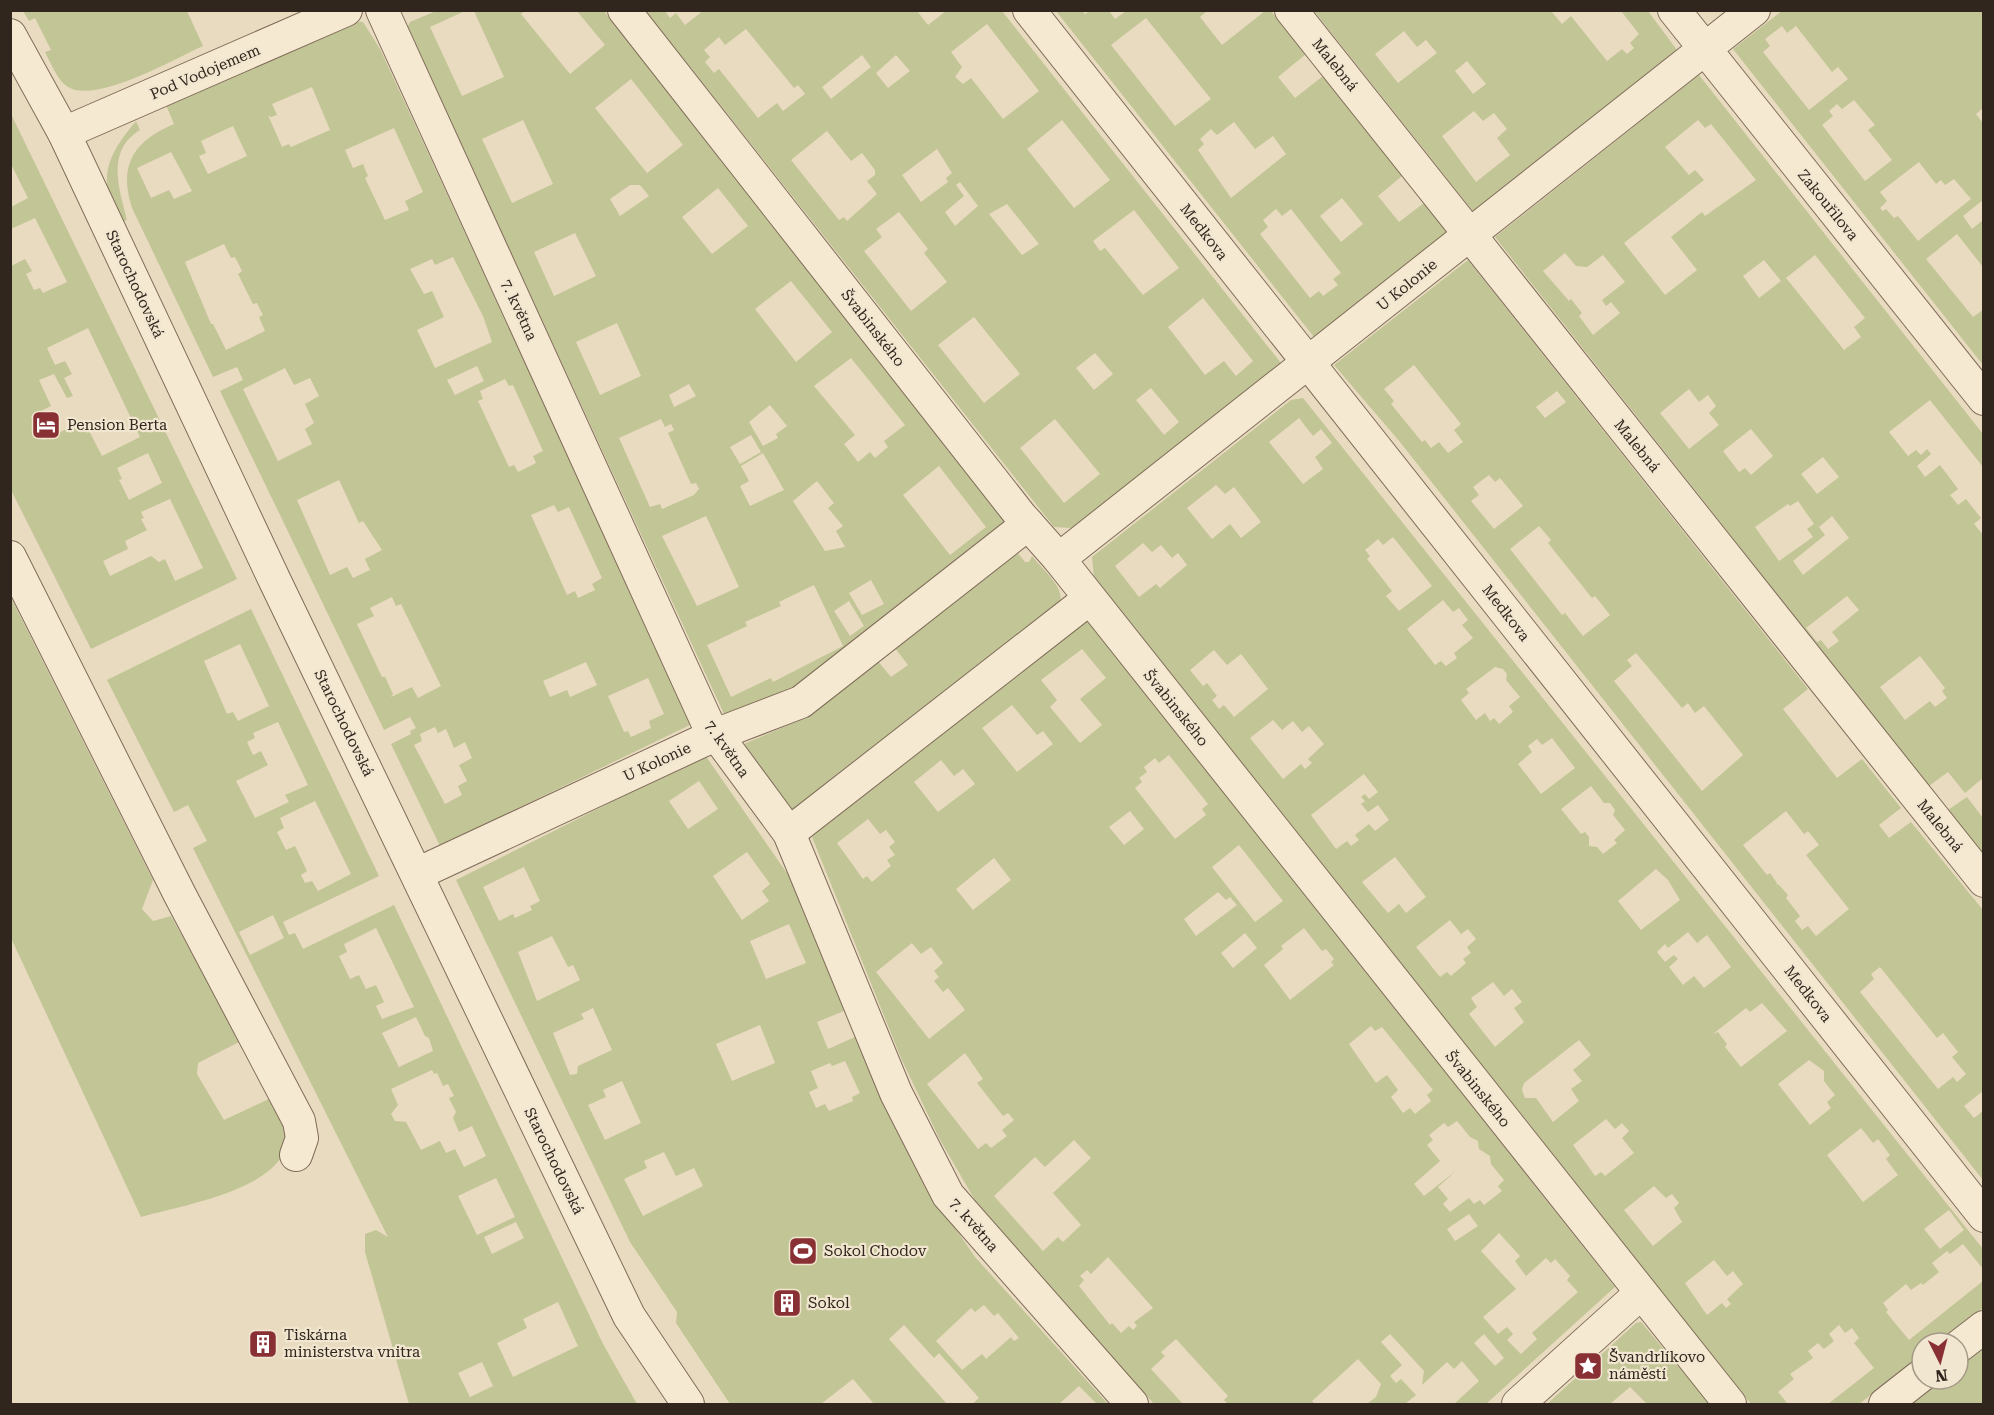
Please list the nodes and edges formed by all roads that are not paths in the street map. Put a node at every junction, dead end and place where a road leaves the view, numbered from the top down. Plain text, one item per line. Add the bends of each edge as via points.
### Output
1 (346, 10) edge
2 (382, 10) edge
3 (624, 10) edge
4 (1029, 10) edge
5 (1291, 10) edge
6 (1674, 10) edge
7 (1754, 10) edge
8 (10, 35) edge
9 (1704, 50) junction
10 (64, 134) junction
11 (1470, 234) junction
12 (1308, 364) junction
13 (1983, 399) edge
14 (1028, 524) junction
15 (10, 557) edge
16 (1059, 559) junction
17 (1089, 599) junction
18 (715, 735) junction
19 (789, 833) junction
20 (417, 874) junction
21 (1983, 881) edge
22 (296, 1155) dead end
23 (1983, 1216) edge
24 (1641, 1293) junction
25 (1983, 1327) edge
26 (1970, 1337) edge
27 (1910, 1385) edge
28 (688, 1404) edge
29 (1132, 1404) edge
30 (1518, 1404) edge
31 (1730, 1404) edge
32 (1886, 1404) edge

1 - 10 street, Pod Vodojemem
2 - 18 street, 7. května
3 - 14 street, Švabinského
4 - 12 street, Medkova
5 - 11 street, Malebná
6 - 9 street, Zakouřilova
7 - 9 street, U Kolonie
8 - 10 street, Starochodovská
9 - 11 street, U Kolonie
9 - 13 street, Zakouřilova
10 - 20 street, Starochodovská
11 - 12 street, U Kolonie
11 - 21 street, Malebná
12 - 16 street, U Kolonie
12 - 23 street, Medkova
14 - 16 street, Švabinského
14 - 18 street, U Kolonie via 801,702
15 - 22 street via 299,1121 302,1138
16 - 17 street, Švabinského
17 - 19 street
17 - 24 street, Švabinského
18 - 19 street, 7. května
18 - 20 street, U Kolonie
19 - 29 street, 7. května via 896,1094 948,1195
20 - 28 street, Starochodovská via 629,1316
24 - 30 street
24 - 31 street, Švabinského
25 - 26 street
27 - 32 street

